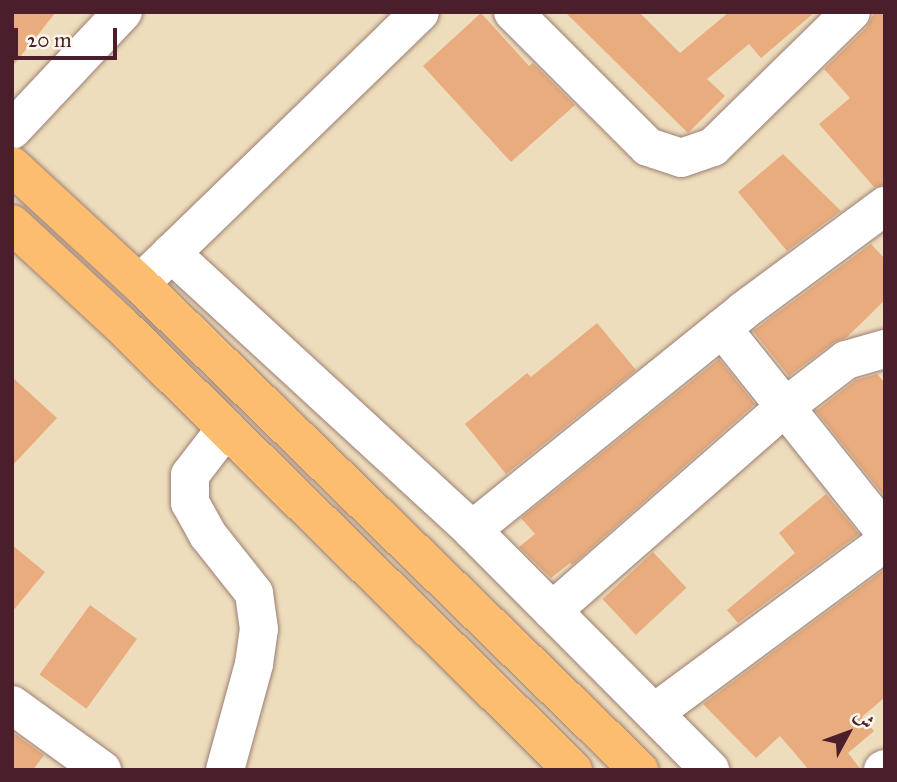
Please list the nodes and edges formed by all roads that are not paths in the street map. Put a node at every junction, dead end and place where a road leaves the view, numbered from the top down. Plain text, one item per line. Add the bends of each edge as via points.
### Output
1 (123, 12) edge
2 (420, 12) edge
3 (513, 12) edge
4 (850, 12) edge
5 (12, 130) edge
6 (12, 166) edge
7 (885, 206) edge
8 (12, 224) edge
9 (171, 253) junction
10 (139, 284) junction
11 (722, 328) junction
12 (885, 349) edge
13 (785, 407) junction
14 (226, 428) junction
15 (472, 530) junction
16 (885, 532) edge
17 (885, 542) edge
18 (552, 611) junction
19 (12, 705) edge
20 (654, 713) junction
21 (102, 770) edge
22 (225, 770) edge
23 (573, 770) edge
24 (639, 770) edge
25 (710, 770) edge

1 - 5 street
2 - 9 street
3 - 4 street via 648,147 681,158 713,147
6 - 10 main road
7 - 11 street
8 - 14 main road
9 - 10 street
9 - 15 street
10 - 24 main road
11 - 13 street
11 - 15 street
12 - 13 street via 846,360
13 - 16 street
13 - 18 street
14 - 22 street via 190,475 190,503 208,536 254,593 259,629
14 - 23 main road
15 - 18 street
17 - 20 street
18 - 20 street
19 - 21 street
20 - 25 street

